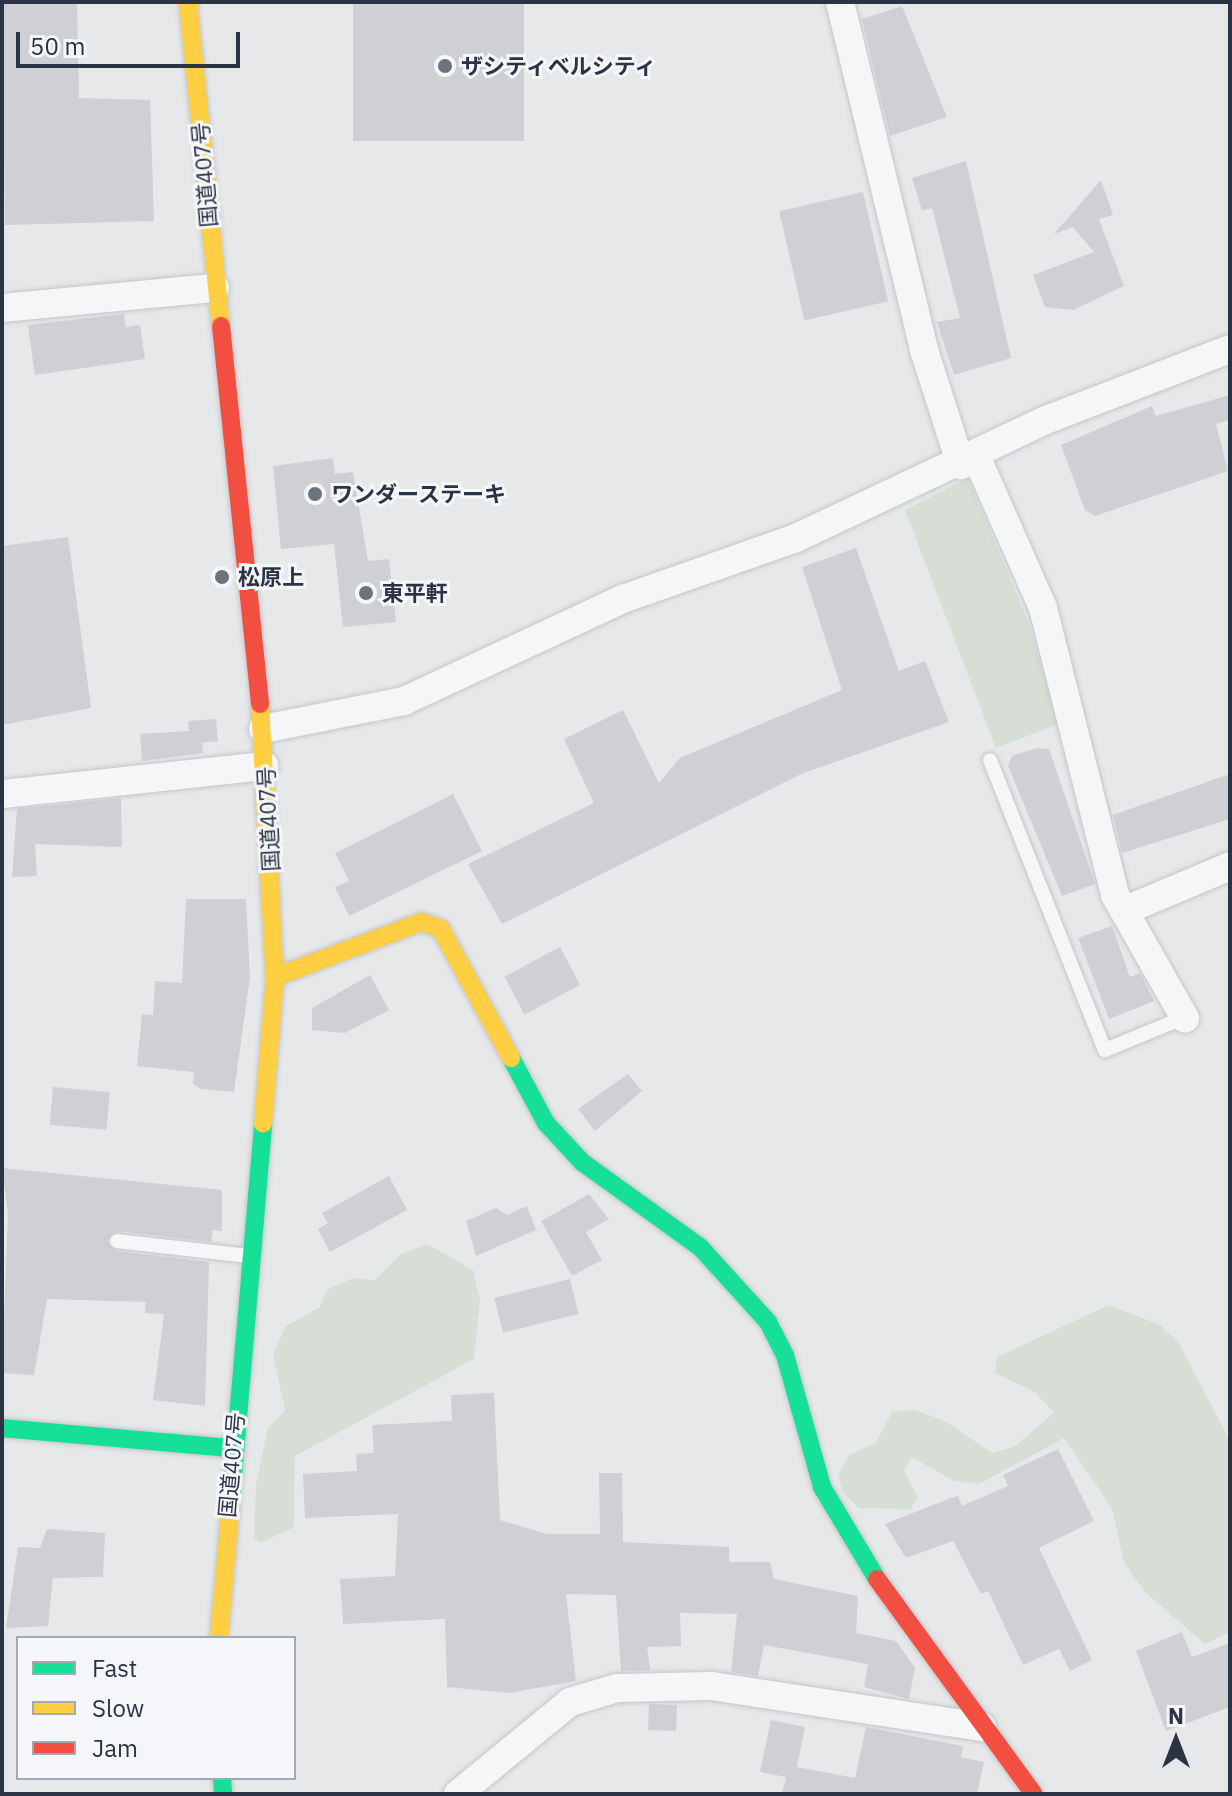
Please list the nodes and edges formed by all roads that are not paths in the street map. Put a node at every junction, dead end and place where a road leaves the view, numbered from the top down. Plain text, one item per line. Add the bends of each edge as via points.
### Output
1 (188, 2) edge
2 (840, 2) edge
3 (215, 288) junction
4 (2, 308) edge
5 (1230, 349) edge
6 (968, 460) junction
7 (263, 729) junction
8 (990, 760) dead end
9 (265, 766) junction
10 (2, 794) edge
11 (1230, 866) edge
12 (1126, 910) junction
13 (275, 977) junction
14 (1185, 1017) joint
15 (117, 1241) dead end
16 (252, 1256) junction
17 (2, 1428) edge
18 (232, 1448) junction
19 (219, 1636) edge
20 (982, 1727) junction
21 (458, 1794) edge
22 (1034, 1794) edge

1 - 3 main road, 国道407号
2 - 6 street via 924,350
3 - 4 street
3 - 7 main road, 国道407号
5 - 6 street via 1131,393 1046,420
6 - 7 street via 796,538 623,599 404,701
6 - 12 street via 1043,608 1070,739 1115,895
7 - 9 main road, 国道407号
8 - 14 lane via 1105,1050
9 - 10 street
9 - 13 main road, 国道407号
11 - 12 street
12 - 14 street
13 - 16 main road, 国道407号
13 - 20 main road via 406,926 421,922 441,929 546,1123 582,1162 700,1247 768,1322 785,1355 822,1487 858,1552
15 - 16 lane
16 - 18 main road, 国道407号
17 - 18 main road
18 - 19 main road, 国道407号
20 - 21 street via 711,1686 617,1688 570,1702
20 - 22 main road

